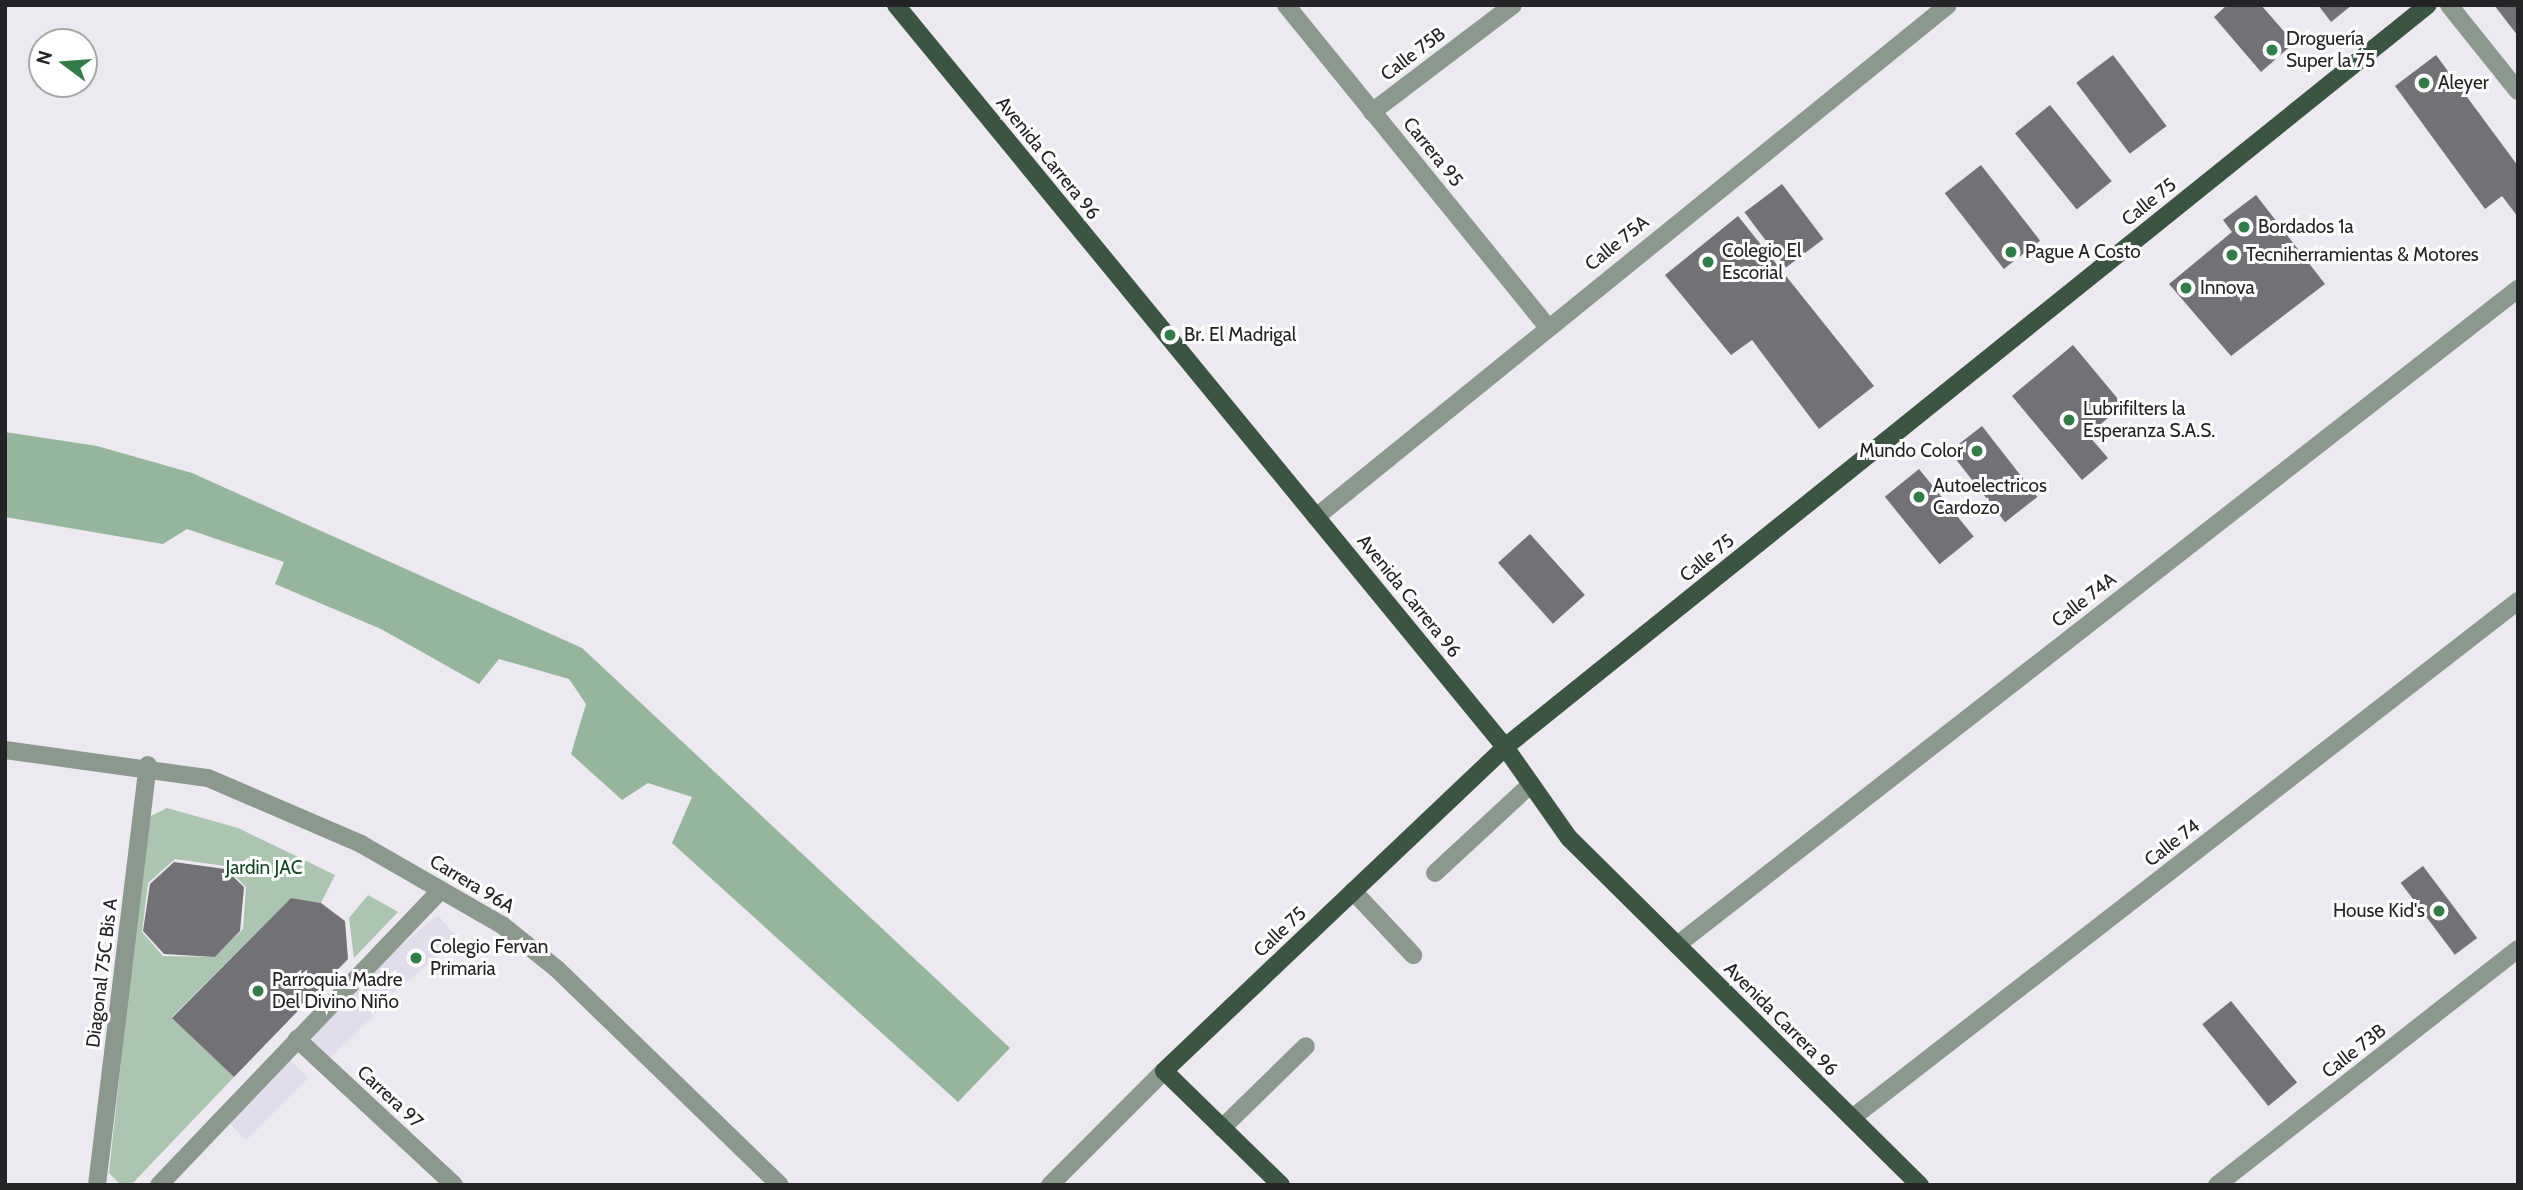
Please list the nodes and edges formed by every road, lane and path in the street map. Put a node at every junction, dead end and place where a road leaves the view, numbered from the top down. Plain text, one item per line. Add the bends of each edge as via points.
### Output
1 (896, 5) edge
2 (1286, 5) edge
3 (1513, 5) edge
4 (1948, 5) edge
5 (2428, 5) edge
6 (2449, 5) edge
7 (2518, 91) edge
8 (1372, 112) junction
9 (2518, 289) edge
10 (1547, 326) junction
11 (1316, 517) junction
12 (2518, 600) edge
13 (1505, 747) junction
14 (5, 750) edge
15 (148, 765) junction
16 (1531, 784) junction
17 (1435, 873) dead end
18 (441, 890) junction
19 (1353, 891) junction
20 (1677, 945) junction
21 (2518, 949) edge
22 (1413, 955) dead end
23 (297, 1039) junction
24 (1306, 1046) dead end
25 (1164, 1070) junction
26 (1852, 1118) junction
27 (1223, 1128) junction
28 (162, 1184) edge
29 (97, 1185) edge
30 (454, 1185) edge
31 (780, 1185) edge
32 (1050, 1185) edge
33 (1281, 1185) edge
34 (1920, 1185) edge
35 (2217, 1185) edge

1 - 11 main road, Avenida Carrera 96
2 - 8 street, Carrera 95
3 - 8 street, Calle 75B
4 - 10 street, Calle 75A
5 - 13 main road, Calle 75
6 - 7 street
8 - 10 street, Carrera 95
9 - 20 street, Calle 74A
10 - 11 street, Calle 75A
11 - 13 main road, Avenida Carrera 96
12 - 26 street, Calle 74
13 - 16 main road, Avenida Carrera 96
13 - 19 main road, Calle 75
14 - 15 street, Carrera 96A
15 - 18 street, Carrera 96A via 265,798
15 - 29 street, Diagonal 75C Bis A
16 - 17 street
16 - 20 main road, Avenida Carrera 96 via 1569,838
18 - 23 street
18 - 31 street, Carrera 96A via 502,925 557,969
19 - 22 street
19 - 25 main road, Calle 75
20 - 26 main road, Avenida Carrera 96
21 - 35 street, Calle 73B
23 - 28 street
23 - 30 street, Carrera 97
24 - 27 street
25 - 27 main road
25 - 32 street, Calle 75
26 - 34 main road, Avenida Carrera 96
27 - 33 main road

